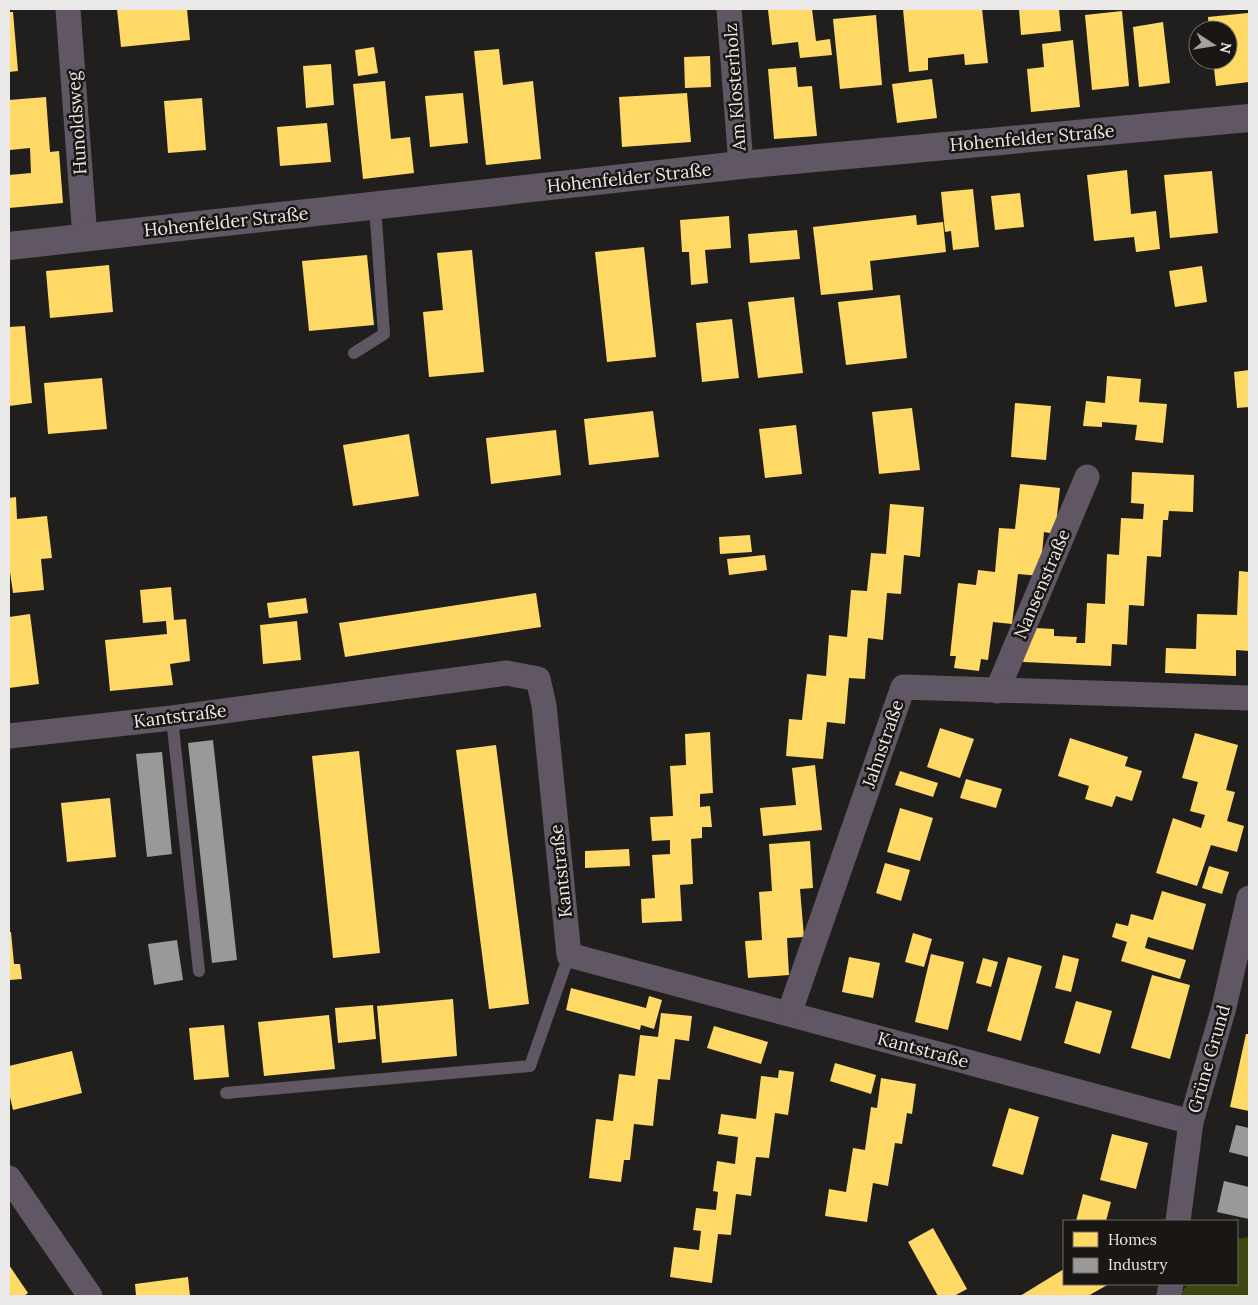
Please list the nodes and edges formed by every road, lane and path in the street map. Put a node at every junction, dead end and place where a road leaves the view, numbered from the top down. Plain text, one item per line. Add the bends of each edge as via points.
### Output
1 (68, 9) edge
2 (729, 9) edge
3 (1249, 118) edge
4 (740, 165) junction
5 (375, 206) junction
6 (85, 238) junction
7 (9, 246) edge
8 (354, 353) dead end
9 (1087, 477) dead end
10 (997, 691) junction
11 (1249, 698) edge
12 (172, 718) junction
13 (9, 736) edge
14 (1249, 898) edge
15 (569, 955) junction
16 (199, 971) dead end
17 (789, 1014) junction
18 (226, 1093) dead end
19 (1190, 1122) junction
20 (9, 1178) edge
21 (1178, 1220) edge
22 (90, 1296) edge

1 - 6 street, Hunoldsweg
2 - 4 street, Am Klosterholz
3 - 4 street, Hohenfelder Straße
4 - 5 street, Hohenfelder Straße
5 - 6 street, Hohenfelder Straße
5 - 8 lane via 384,334
6 - 7 street, Hohenfelder Straße
9 - 10 street, Nansenstraße
10 - 11 street, Jahnstraße
10 - 17 street, Jahnstraße via 903,687
12 - 13 street, Kantstraße
12 - 15 street, Kantstraße via 507,673 538,679 544,705
12 - 16 lane
14 - 19 street, Grüne Grund via 1224,1007
15 - 17 street, Kantstraße
15 - 18 lane via 530,1066
17 - 19 street, Kantstraße
19 - 21 street, Grüne Grund
20 - 22 street

